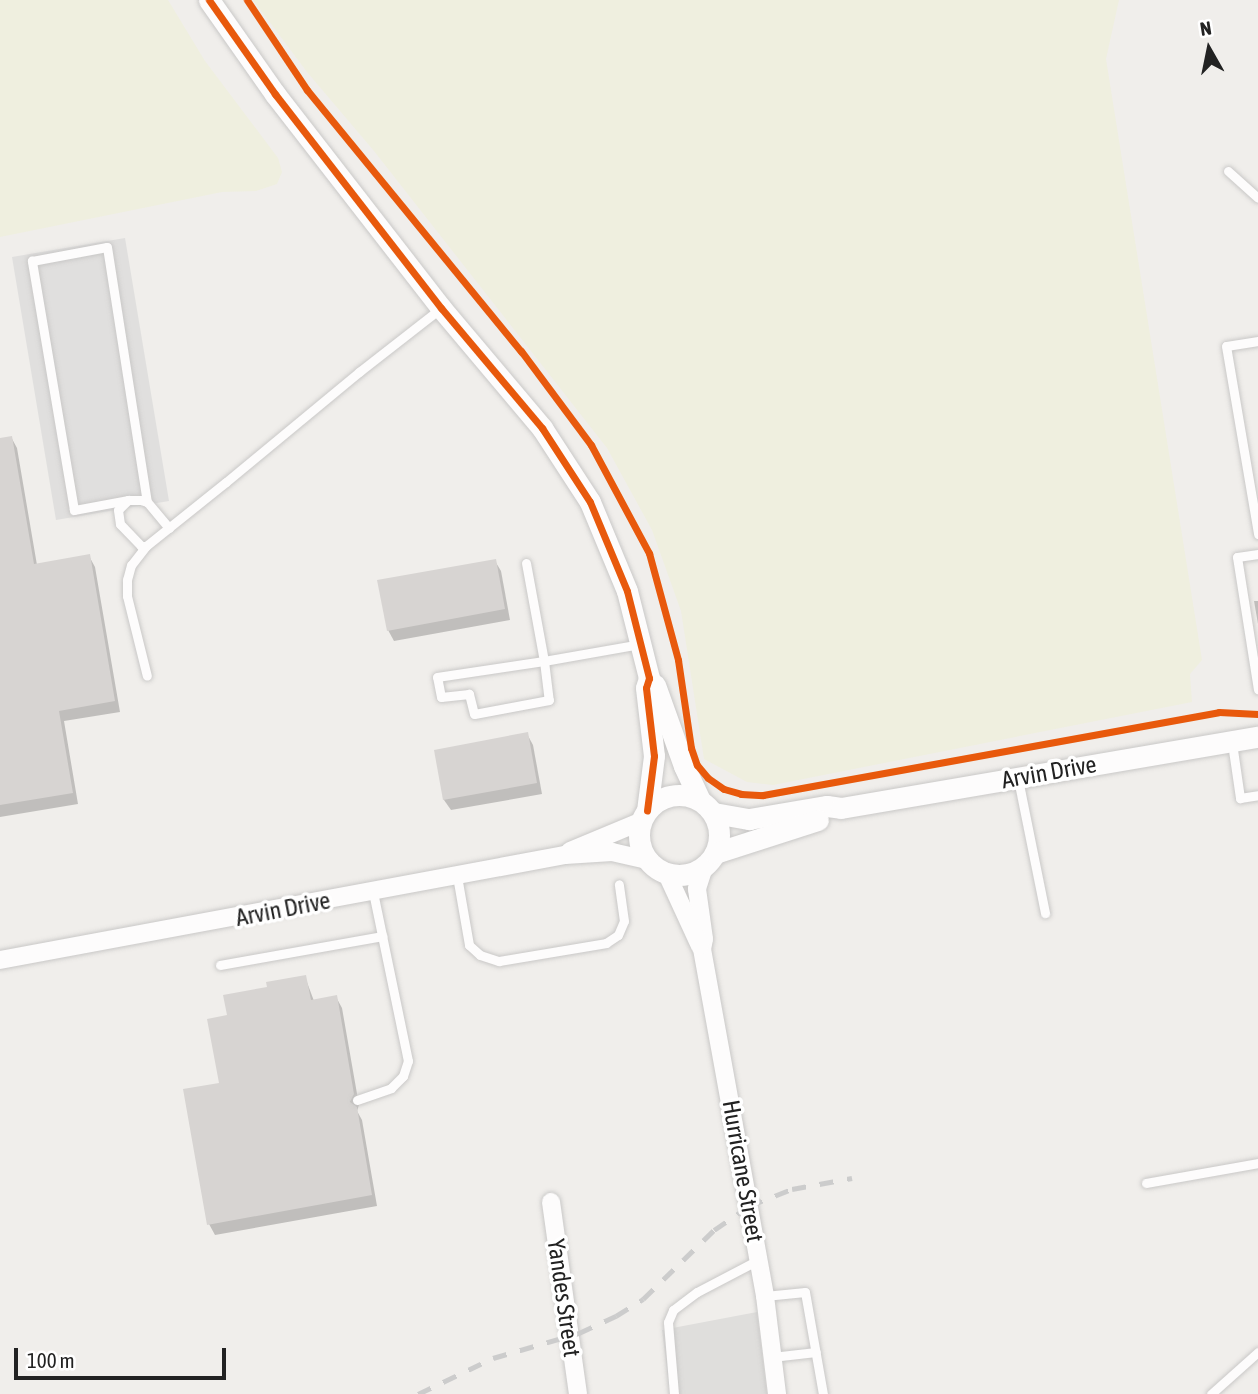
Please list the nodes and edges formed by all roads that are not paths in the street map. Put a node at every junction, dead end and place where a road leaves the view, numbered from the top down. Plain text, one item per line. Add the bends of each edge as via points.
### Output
1 (209, 0) edge
2 (1228, 171) dead end
3 (1258, 198) edge
4 (441, 308) junction
5 (1258, 341) edge
6 (128, 500) junction
7 (147, 502) junction
8 (169, 528) junction
9 (1258, 534) edge
10 (146, 546) junction
11 (1258, 554) edge
12 (526, 564) dead end
13 (642, 644) junction
14 (544, 661) junction
15 (147, 676) dead end
16 (649, 678) junction
17 (1258, 689) edge
18 (1258, 737) edge
19 (1232, 741) junction
20 (684, 766) junction
21 (1017, 777) junction
22 (1258, 795) edge
23 (707, 807) junction
24 (841, 808) junction
25 (792, 813) junction
26 (644, 816) junction
27 (565, 855) junction
28 (647, 860) junction
29 (710, 860) junction
30 (666, 872) junction
31 (457, 876) junction
32 (619, 884) dead end
33 (373, 891) junction
34 (1045, 913) dead end
35 (382, 936) junction
36 (702, 949) junction
37 (0, 960) edge
38 (220, 965) dead end
39 (357, 1100) dead end
40 (1258, 1163) edge
41 (1146, 1183) dead end
42 (551, 1202) dead end
43 (758, 1260) junction
44 (765, 1296) junction
45 (816, 1352) junction
46 (1258, 1352) edge
47 (772, 1357) junction
48 (578, 1394) edge
49 (674, 1394) edge
50 (777, 1394) edge
51 (823, 1394) edge
52 (1211, 1394) edge

1 - 4 street via 275,94
2 - 3 lane
4 - 8 lane
4 - 13 street via 542,428 571,470 611,549
5 - 9 lane via 1226,346
6 - 7 lane
6 - 7 lane via 74,510 32,261 107,247
6 - 10 lane via 118,510 120,524
7 - 8 lane
8 - 10 lane
10 - 15 lane via 131,565 127,596
11 - 17 lane via 1237,557
12 - 14 lane
13 - 14 lane
13 - 16 street
14 - 14 lane via 437,677 441,697 469,694 474,714 549,700
16 - 20 street via 656,686
16 - 26 street via 646,688 654,756
18 - 19 street, Arvin Drive
19 - 21 street, Arvin Drive
19 - 22 lane via 1240,798
20 - 23 street
20 - 25 street via 723,801
21 - 24 street, Arvin Drive
21 - 34 lane
23 - 25 street, Arvin Drive via 749,819
23 - 26 street, Arvin Drive via 679,796 669,797
23 - 29 street via 718,833
24 - 25 street, Arvin Drive
24 - 29 street, Arvin Drive via 829,817
26 - 27 street, Arvin Drive
26 - 28 street via 640,842
27 - 28 street, Arvin Drive via 612,852
27 - 31 street, Arvin Drive
28 - 30 street, Arvin Drive
29 - 30 street, Arvin Drive via 686,874
29 - 36 street, Hurricane Street via 696,890
30 - 36 street, Hurricane Street
31 - 32 lane via 469,945 480,955 499,961 606,943 618,935 624,921
31 - 33 street, Arvin Drive
33 - 35 lane
33 - 37 street, Arvin Drive
35 - 38 lane
35 - 39 lane via 408,1061 403,1076 391,1088
36 - 43 street, Hurricane Street
40 - 41 lane
42 - 48 street, Yandes Street
43 - 44 street, Hurricane Street
43 - 49 lane via 673,1310 668,1322
44 - 45 lane via 805,1292
44 - 47 street, Hurricane Street
45 - 47 lane
45 - 51 lane
46 - 52 lane
47 - 50 street, Hurricane Street

